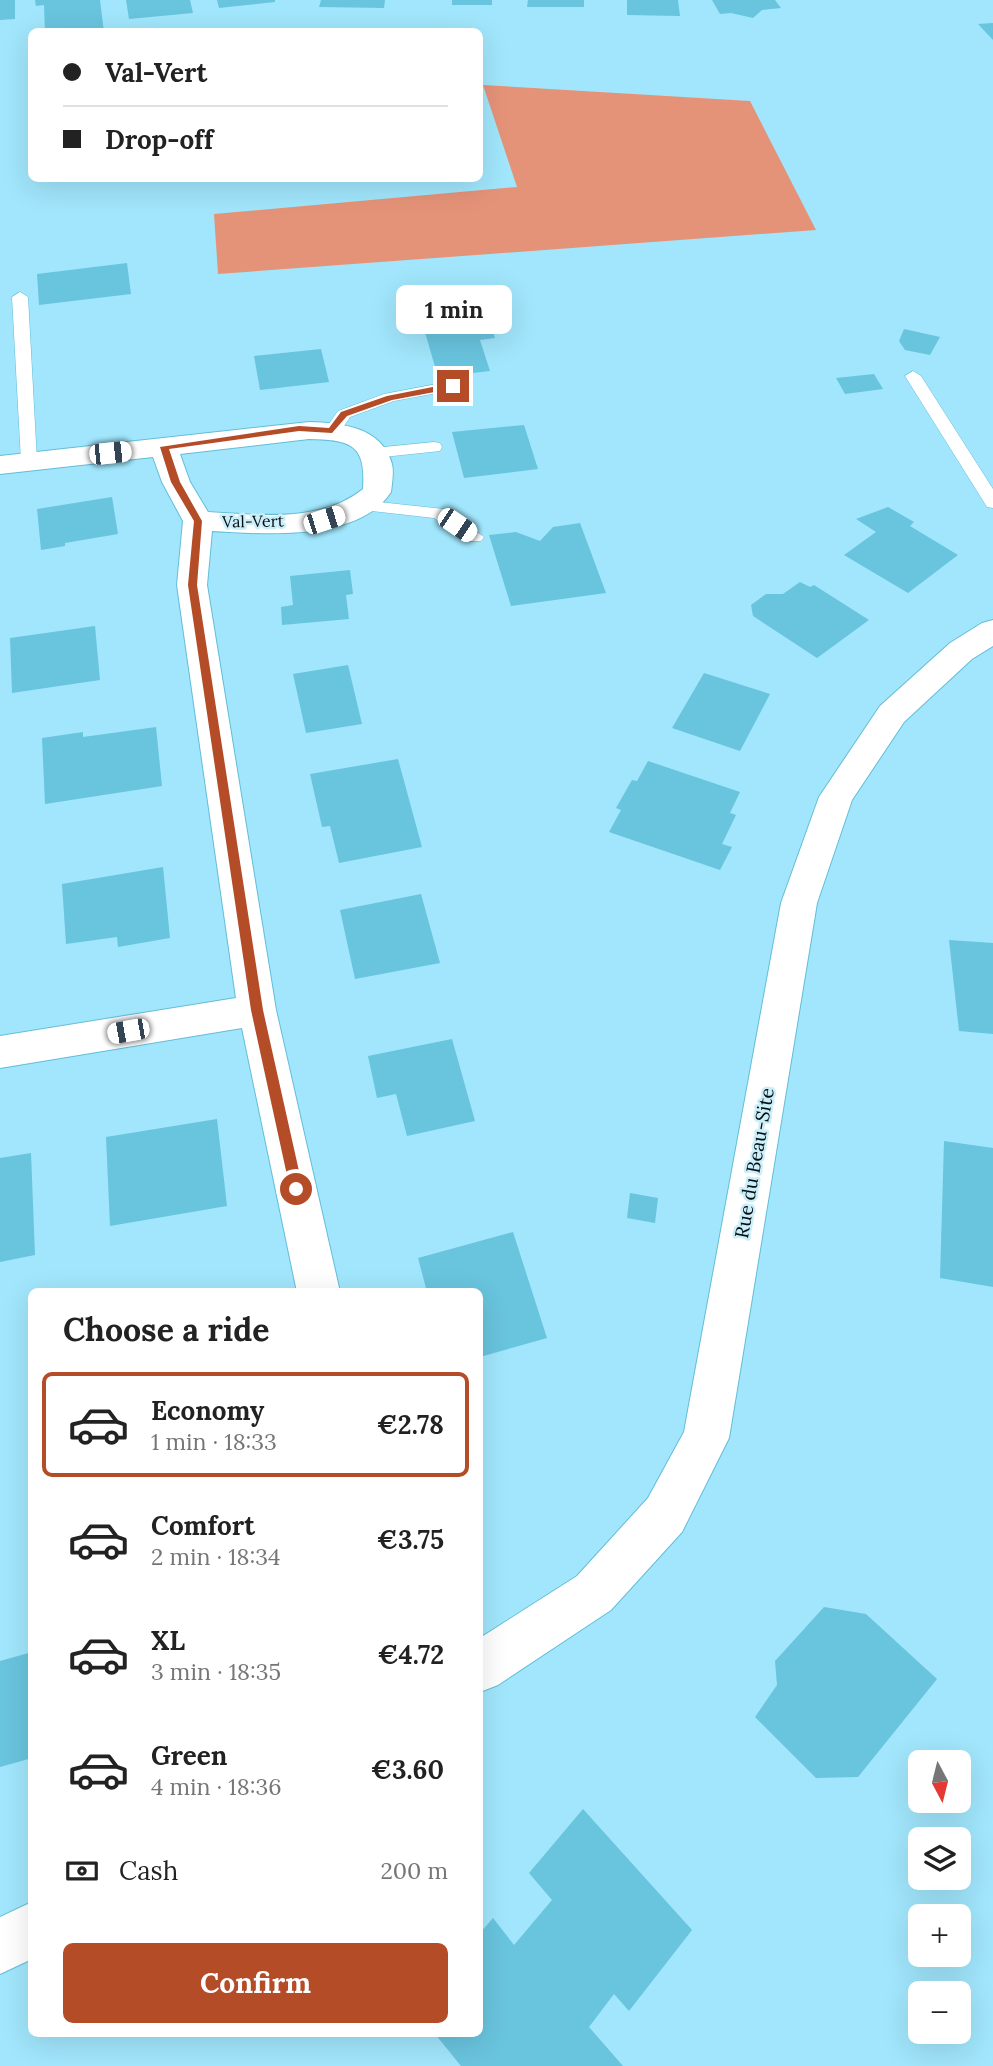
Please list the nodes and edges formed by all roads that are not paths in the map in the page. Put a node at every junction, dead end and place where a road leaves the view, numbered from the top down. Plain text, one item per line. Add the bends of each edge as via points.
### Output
1 (20, 297) dead end
2 (913, 376) dead end
3 (453, 386) dead end
4 (332, 431) junction
5 (164, 447) junction
6 (434, 447) dead end
7 (374, 453) junction
8 (15, 463) edge
9 (993, 502) edge
10 (360, 505) junction
11 (198, 521) junction
12 (475, 537) dead end
13 (993, 631) edge
14 (257, 1010) junction
15 (0, 1052) edge
16 (318, 1288) edge
17 (483, 1665) edge
18 (28, 1931) edge
19 (0, 1947) edge

1 - 8 lane
2 - 9 lane
3 - 4 lane via 390,397 344,414
4 - 5 street via 299,429
4 - 7 street via 360,437
5 - 8 street
5 - 11 street, Val-Vert via 176,482
6 - 7 lane
7 - 10 street via 381,473 377,492
10 - 11 street, Val-Vert via 324,520
10 - 12 lane via 438,513
11 - 14 street, Val-Vert via 192,585
13 - 17 street, Rue du Beau-Site via 961,651 892,713 836,797 799,903 706,1438 665,1515 594,1593
14 - 15 street
14 - 16 street, Val-Vert
18 - 19 street

